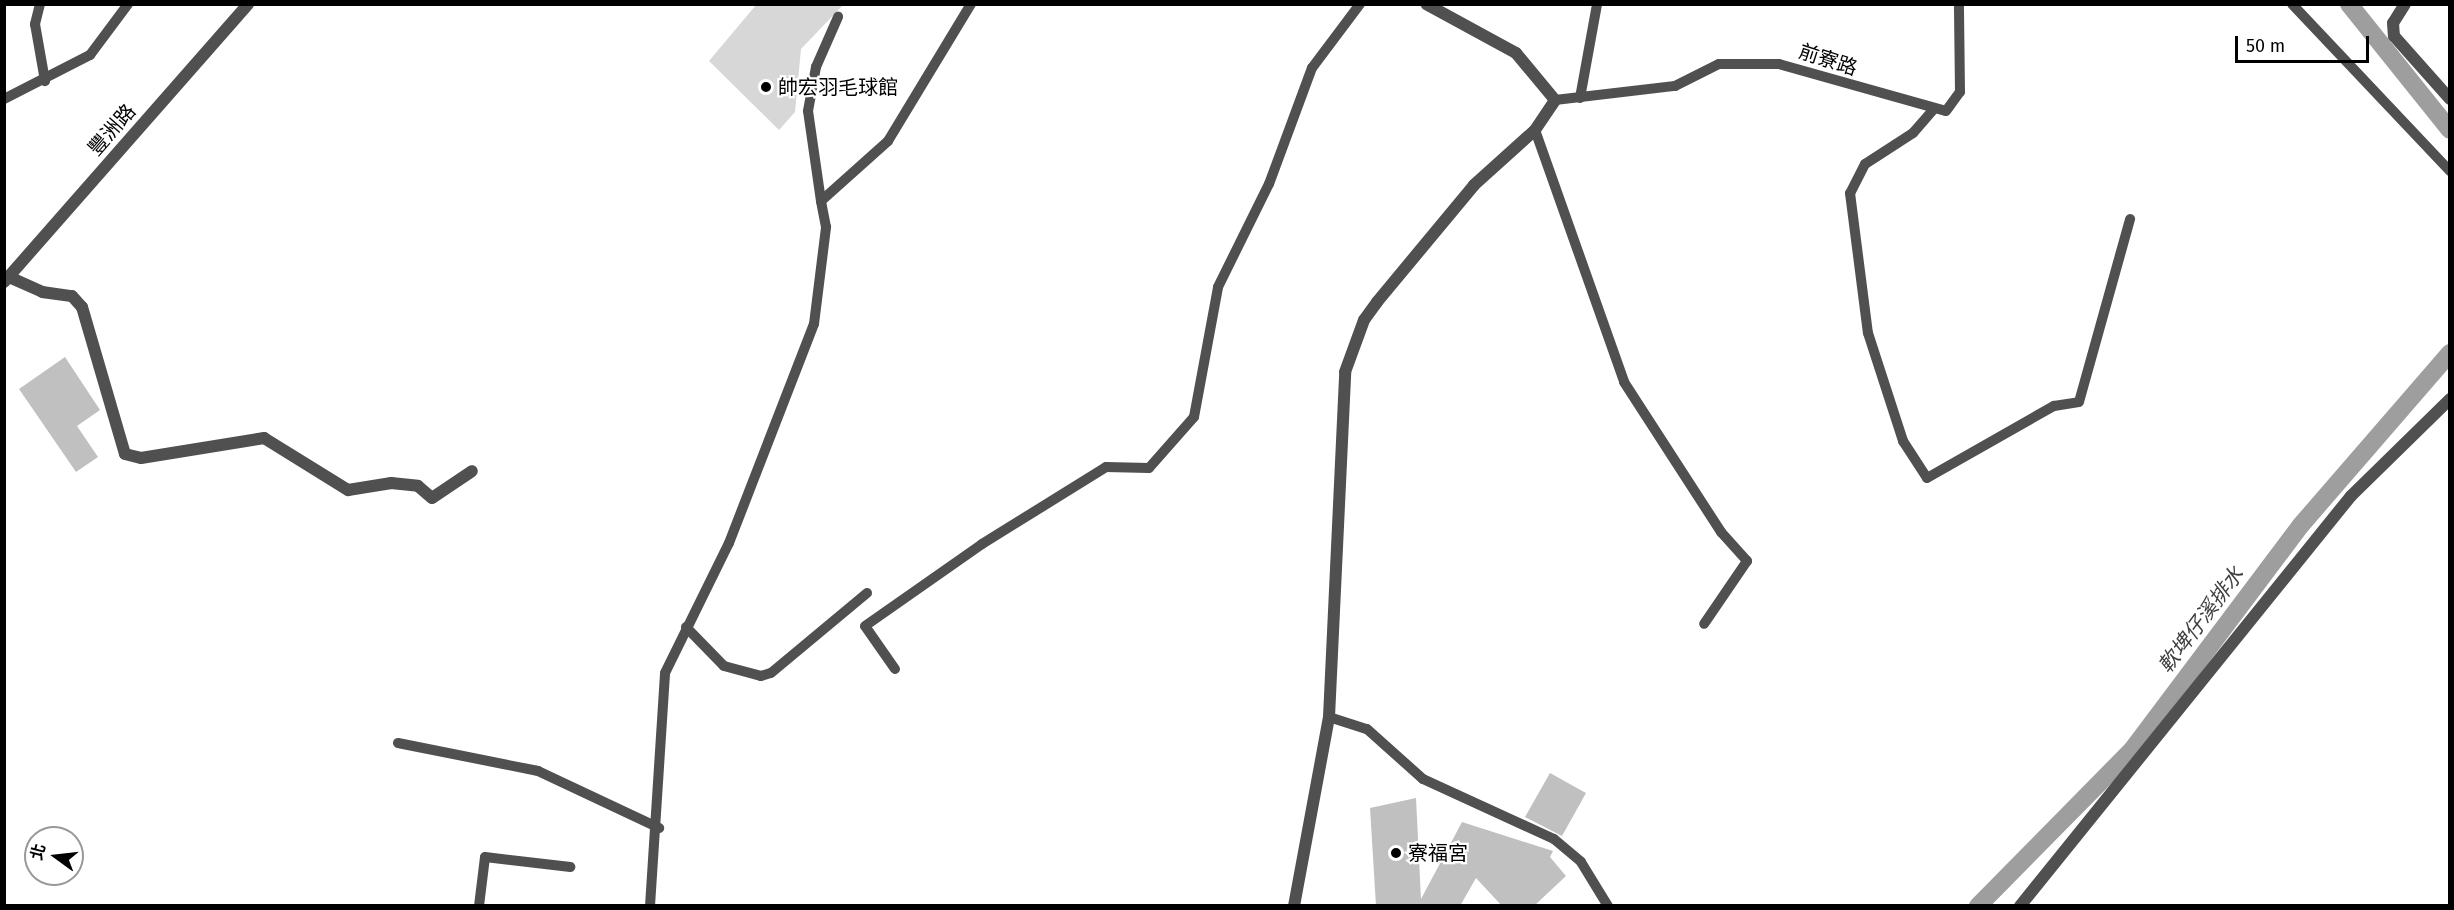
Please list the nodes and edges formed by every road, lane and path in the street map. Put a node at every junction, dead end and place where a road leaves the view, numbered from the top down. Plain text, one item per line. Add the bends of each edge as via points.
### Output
1 (40, 4) edge
2 (128, 4) edge
3 (248, 4) edge
4 (971, 4) edge
5 (1360, 4) edge
6 (1426, 4) edge
7 (1597, 4) edge
8 (1959, 4) edge
9 (2292, 4) edge
10 (2405, 4) edge
11 (838, 17) dead end
12 (45, 81) junction
13 (1580, 98) junction
14 (4, 99) edge
15 (2450, 99) edge
16 (1555, 100) junction
17 (1933, 110) junction
18 (1535, 130) junction
19 (2450, 171) edge
20 (821, 201) junction
21 (2130, 219) dead end
22 (7, 279) edge
23 (2450, 399) edge
24 (472, 471) dead end
25 (867, 592) dead end
26 (1704, 624) dead end
27 (686, 627) junction
28 (895, 669) dead end
29 (1329, 717) junction
30 (398, 742) dead end
31 (658, 828) junction
32 (570, 867) dead end
33 (479, 906) edge
34 (650, 906) edge
35 (1294, 906) edge
36 (1608, 906) edge
37 (2020, 906) edge

1 - 12 lane via 35,24
2 - 12 lane via 90,56
3 - 22 street, 豐洲路
4 - 20 lane via 888,141
5 - 28 lane via 1312,68 1269,184 1218,287 1194,417 1149,468 1106,467 982,544 865,627
6 - 16 street via 1516,53
7 - 13 lane
8 - 17 lane via 1959,98 1946,111
9 - 19 lane
10 - 15 street via 2393,23 2394,36
11 - 20 lane via 816,67 808,111
12 - 14 lane
13 - 16 lane, 前寮路
13 - 17 lane, 前寮路 via 1675,86 1719,64 1779,64
16 - 18 street
17 - 21 lane via 1913,133 1866,164 1850,193 1868,333 1903,441 1927,478 2054,406 2079,402
18 - 26 lane via 1624,382 1721,532 1747,561
18 - 29 street via 1474,185 1377,302 1349,362
20 - 27 lane via 826,227 814,324 729,543
22 - 24 street via 42,292 72,296 82,307 125,454 141,458 264,438 348,490 391,483 418,486 432,498
23 - 37 street via 2351,496
25 - 27 lane via 771,674 761,676 724,666
27 - 31 lane via 665,673
29 - 35 street
29 - 36 lane via 1367,729 1423,778 1554,839 1581,862
30 - 31 lane via 538,771
31 - 34 lane
32 - 33 lane via 485,857

